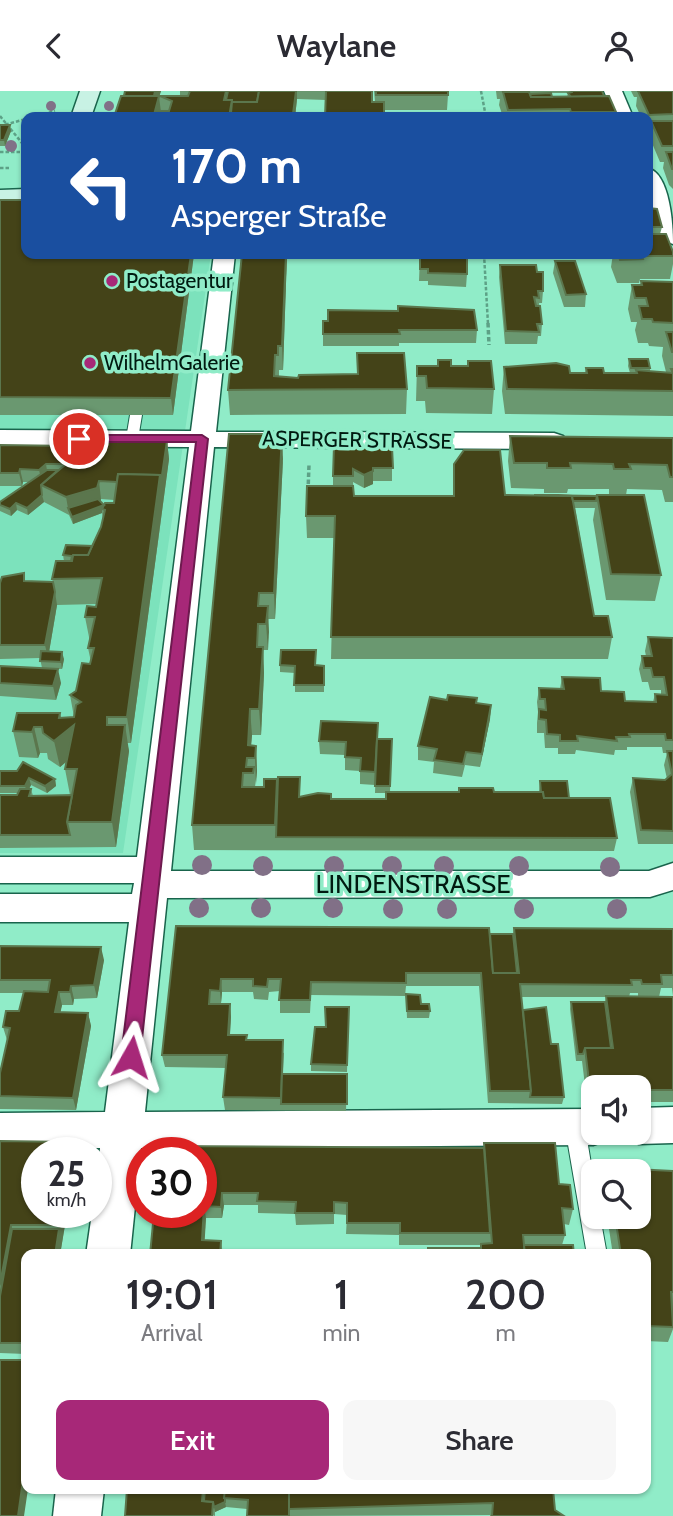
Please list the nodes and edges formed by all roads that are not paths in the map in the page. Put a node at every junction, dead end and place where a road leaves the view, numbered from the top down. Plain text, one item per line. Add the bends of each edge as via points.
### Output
1 (90, 91) edge
2 (613, 91) edge
3 (73, 112) edge
4 (622, 112) edge
5 (653, 189) edge
6 (21, 196) edge
7 (0, 197) edge
8 (661, 212) edge
9 (673, 238) edge
10 (222, 259) edge
11 (0, 438) edge
12 (202, 439) junction
13 (575, 441) edge
14 (0, 870) edge
15 (151, 888) junction
16 (665, 888) edge
17 (0, 908) edge
18 (673, 1125) edge
19 (651, 1126) edge
20 (581, 1127) edge
21 (122, 1130) junction
22 (0, 1131) edge
23 (586, 1145) edge
24 (109, 1249) edge
25 (596, 1249) edge
26 (79, 1494) edge
27 (77, 1516) edge

1 - 3 street
2 - 4 street
5 - 8 street
6 - 7 street
8 - 9 street
10 - 12 street
11 - 12 street, ASPERGER STRASSE via 134,427
12 - 13 street, ASPERGER STRASSE via 478,446
12 - 15 street
14 - 15 street, LINDENSTRASSE
15 - 16 street, LINDENSTRASSE
15 - 17 street, LINDENSTRASSE
15 - 21 street
18 - 19 street
20 - 21 street
21 - 22 street
21 - 24 street
23 - 25 lane
26 - 27 street

